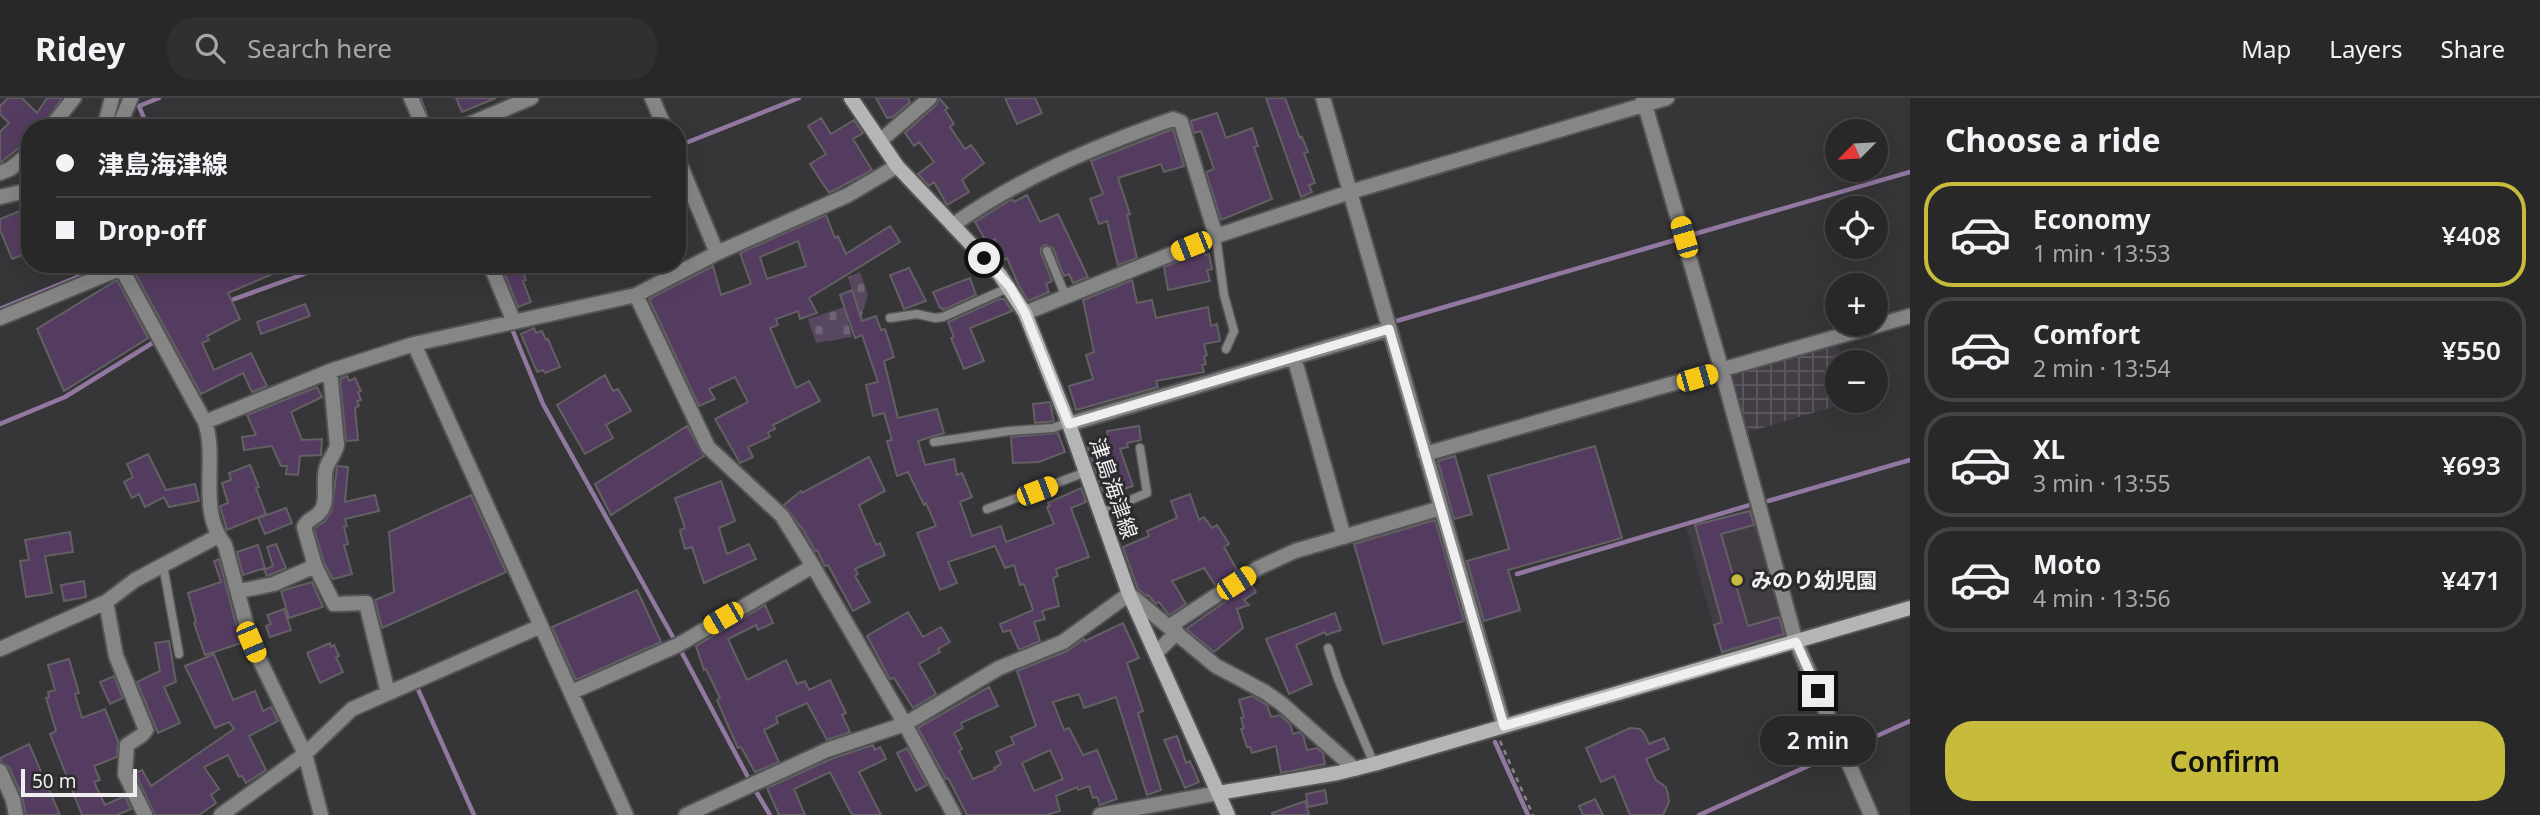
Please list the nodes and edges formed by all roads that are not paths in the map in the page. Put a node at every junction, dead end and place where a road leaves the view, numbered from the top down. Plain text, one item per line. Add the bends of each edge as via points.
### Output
1 (74, 98) edge
2 (112, 98) edge
3 (131, 98) edge
4 (411, 98) edge
5 (531, 98) edge
6 (652, 98) edge
7 (851, 98) edge
8 (930, 98) edge
9 (1323, 98) edge
10 (1667, 98) edge
11 (1644, 101) edge
12 (57, 119) edge
13 (106, 119) edge
14 (122, 119) edge
15 (420, 119) edge
16 (481, 119) edge
17 (661, 119) edge
18 (880, 141) junction
19 (21, 160) edge
20 (897, 166) junction
21 (0, 173) edge
22 (686, 179) edge
23 (1350, 191) junction
24 (21, 192) edge
25 (0, 197) edge
26 (953, 225) junction
27 (1216, 236) junction
28 (1047, 251) dead end
29 (717, 253) junction
30 (686, 269) edge
31 (104, 273) edge
32 (127, 273) edge
33 (495, 273) edge
34 (678, 273) edge
35 (1010, 287) junction
36 (636, 295) junction
37 (1066, 297) junction
38 (1025, 313) junction
39 (1910, 316) edge
40 (0, 318) edge
41 (890, 318) dead end
42 (514, 322) junction
43 (1389, 329) junction
44 (414, 344) junction
45 (1226, 349) dead end
46 (1294, 357) junction
47 (330, 371) junction
48 (1722, 371) junction
49 (205, 422) junction
50 (1069, 423) junction
51 (934, 442) dead end
52 (1140, 448) dead end
53 (1425, 454) junction
54 (1086, 472) junction
55 (987, 509) dead end
56 (1441, 509) junction
57 (1100, 513) junction
58 (218, 536) junction
59 (1344, 537) junction
60 (163, 565) junction
61 (315, 566) junction
62 (813, 566) junction
63 (239, 590) junction
64 (1129, 594) junction
65 (106, 602) junction
66 (1910, 608) edge
67 (541, 626) junction
68 (1174, 629) junction
69 (1796, 642) junction
70 (1328, 648) dead end
71 (0, 649) edge
72 (1156, 653) junction
73 (179, 654) dead end
74 (572, 692) junction
75 (388, 693) junction
76 (905, 723) junction
77 (1499, 727) junction
78 (305, 754) junction
79 (1374, 764) junction
80 (1355, 769) junction
81 (0, 771) edge
82 (1218, 793) junction
83 (16, 815) edge
84 (145, 815) edge
85 (221, 815) edge
86 (321, 815) edge
87 (626, 815) edge
88 (686, 815) edge
89 (954, 815) edge
90 (1100, 815) edge
91 (1228, 815) edge
92 (1871, 815) edge

1 - 12 street
2 - 13 street
3 - 14 street
4 - 15 street
5 - 16 street
6 - 17 street
7 - 18 main road, 津島海津線
8 - 18 street
9 - 23 street
10 - 11 street
11 - 23 street
11 - 48 street
18 - 20 main road, 津島海津線
19 - 21 street
20 - 26 main road, 津島海津線
20 - 29 street via 848,195
22 - 29 street
23 - 27 street
23 - 43 street
24 - 25 street
26 - 27 street via 987,201 1108,142 1173,119 1181,122
26 - 35 main road, 津島海津線
27 - 37 street
27 - 45 lane via 1234,331
28 - 37 lane
29 - 30 street
31 - 40 street
32 - 49 street
33 - 42 street
34 - 36 street
35 - 38 main road, 津島海津線
35 - 41 lane via 943,317
36 - 42 street
36 - 62 street via 708,446 772,504
37 - 38 street
38 - 50 main road, 津島海津線
39 - 48 street
42 - 44 street
43 - 46 street
43 - 53 street
44 - 47 street
44 - 67 street
46 - 50 street
46 - 59 street
47 - 49 street
47 - 61 street via 337,445 326,466 323,506 304,527
48 - 53 street
48 - 69 street
49 - 58 street via 210,436 209,495
50 - 51 lane
50 - 54 main road, 津島海津線
52 - 57 lane via 1147,493
53 - 56 street
54 - 55 lane
54 - 57 main road, 津島海津線
56 - 59 street
56 - 77 street
57 - 64 main road, 津島海津線
58 - 60 street
58 - 63 street
59 - 68 street via 1258,568
60 - 65 street
60 - 73 lane
61 - 63 street via 274,584
61 - 75 street via 334,604 366,603
62 - 74 street via 678,645
62 - 76 street
63 - 78 street via 251,642
64 - 68 street
64 - 72 main road, 津島海津線
64 - 76 street via 1063,642 999,668
65 - 71 street
65 - 84 street via 116,656 146,730 127,745 125,774
66 - 69 main road
67 - 74 street
67 - 75 street
68 - 72 street
68 - 80 street via 1216,666 1282,704
69 - 77 main road
69 - 92 street
70 - 79 lane
72 - 82 main road, 津島海津線
74 - 87 street
75 - 78 street via 352,709
76 - 88 street via 827,750
76 - 89 street
77 - 79 main road
78 - 85 street
78 - 86 street
79 - 80 main road
80 - 82 main road
81 - 83 street
82 - 90 street
82 - 91 main road, 津島海津線

